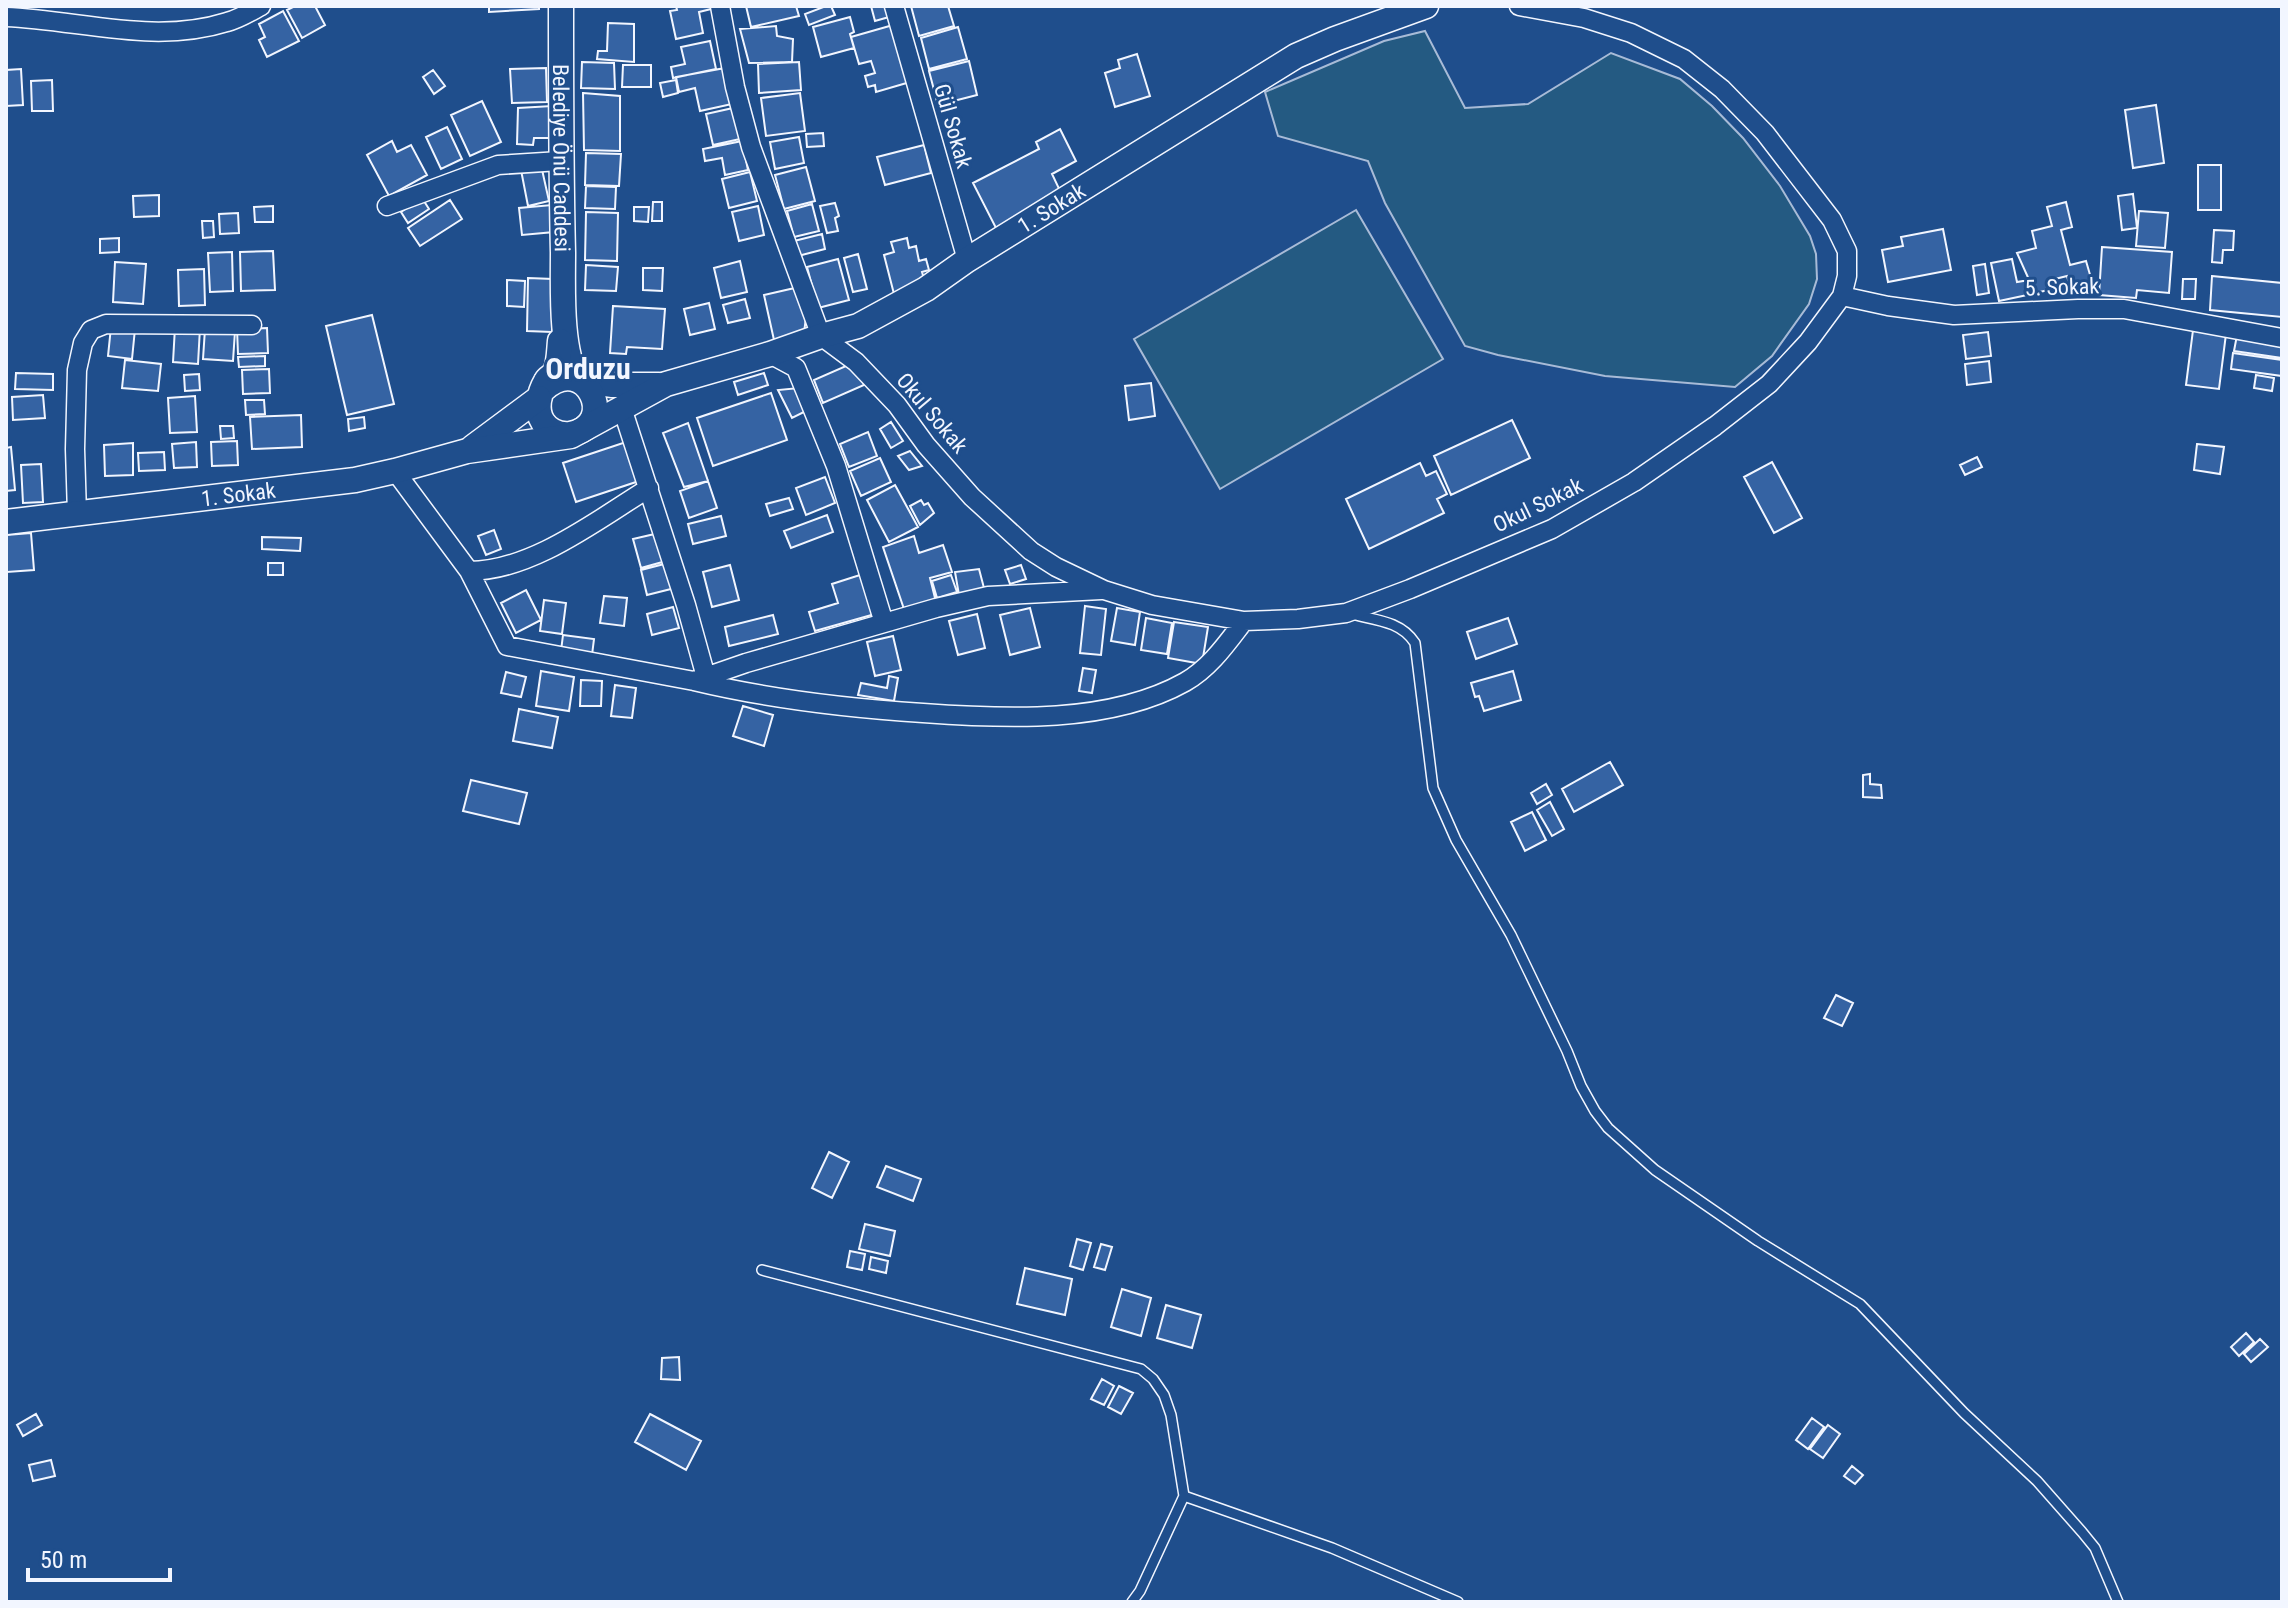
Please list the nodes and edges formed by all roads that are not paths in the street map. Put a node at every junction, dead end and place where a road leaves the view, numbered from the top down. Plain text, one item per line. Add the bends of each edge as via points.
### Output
1 (261, 6) edge
2 (561, 6) edge
3 (720, 6) edge
4 (894, 6) edge
5 (1426, 6) edge
6 (1519, 6) edge
7 (6, 17) edge
8 (560, 161) junction
9 (387, 206) dead end
10 (967, 260) junction
11 (1842, 296) junction
12 (564, 311) junction
13 (252, 325) dead end
14 (821, 336) junction
15 (2282, 338) edge
16 (770, 354) junction
17 (578, 380) junction
18 (666, 384) junction
19 (542, 393) junction
20 (622, 408) junction
21 (580, 432) junction
22 (467, 451) junction
23 (395, 471) junction
24 (649, 488) junction
25 (77, 514) junction
26 (6, 522) edge
27 (469, 571) junction
28 (1104, 590) junction
29 (1346, 613) junction
30 (1244, 621) junction
31 (884, 623) junction
32 (700, 679) junction
33 (762, 1270) dead end
34 (1184, 1496) junction
35 (1132, 1602) edge
36 (1458, 1602) edge
37 (2118, 1602) edge

1 - 7 street via 230,22 192,31 145,33
2 - 8 street, Belediye Önü Caddesi
3 - 14 street via 751,147
4 - 10 street, Gül Sokak
5 - 10 street, 1. Sokak via 1296,56
6 - 11 street, Okul Sokak via 1631,33 1684,59 1722,89 1765,133 1832,220 1847,251
8 - 9 street via 498,165
8 - 12 street, Belediye Önü Caddesi
10 - 14 street, 1. Sokak via 872,319
11 - 15 street, 5. Sokak via 1954,315 2124,309
11 - 29 street, Okul Sokak via 1769,384 1634,482 1552,529
12 - 17 street via 569,360
12 - 19 street via 555,372
13 - 25 street via 106,324 91,330 77,370
14 - 16 street, 1. Sokak
14 - 28 street, Okul Sokak via 856,362 972,497 1031,551
16 - 18 street, 1. Sokak
16 - 31 street via 796,368 836,466
17 - 18 street
17 - 19 street via 560,379
17 - 21 street via 591,392 595,410
18 - 20 street
19 - 21 street via 538,408 545,426 564,435
19 - 22 street
20 - 21 street
20 - 24 street
21 - 22 street
22 - 23 street, 1. Sokak
23 - 25 street, 1. Sokak
23 - 27 street
24 - 27 street via 518,562
24 - 32 street
25 - 26 street, 1. Sokak
27 - 32 street via 507,646
28 - 30 street, Okul Sokak via 1152,605
28 - 31 street via 988,596
29 - 30 street, Okul Sokak
29 - 37 lane via 1396,626 1415,643 1433,788 1444,817 1511,935 1581,1086 1608,1128 1668,1179 1860,1304 2082,1532 2095,1548
30 - 32 street via 1187,681 1111,708 1059,714 991,718 890,711 779,699
31 - 32 street
33 - 34 lane via 1141,1369 1164,1395 1171,1415
34 - 35 lane
34 - 36 lane via 1332,1548

